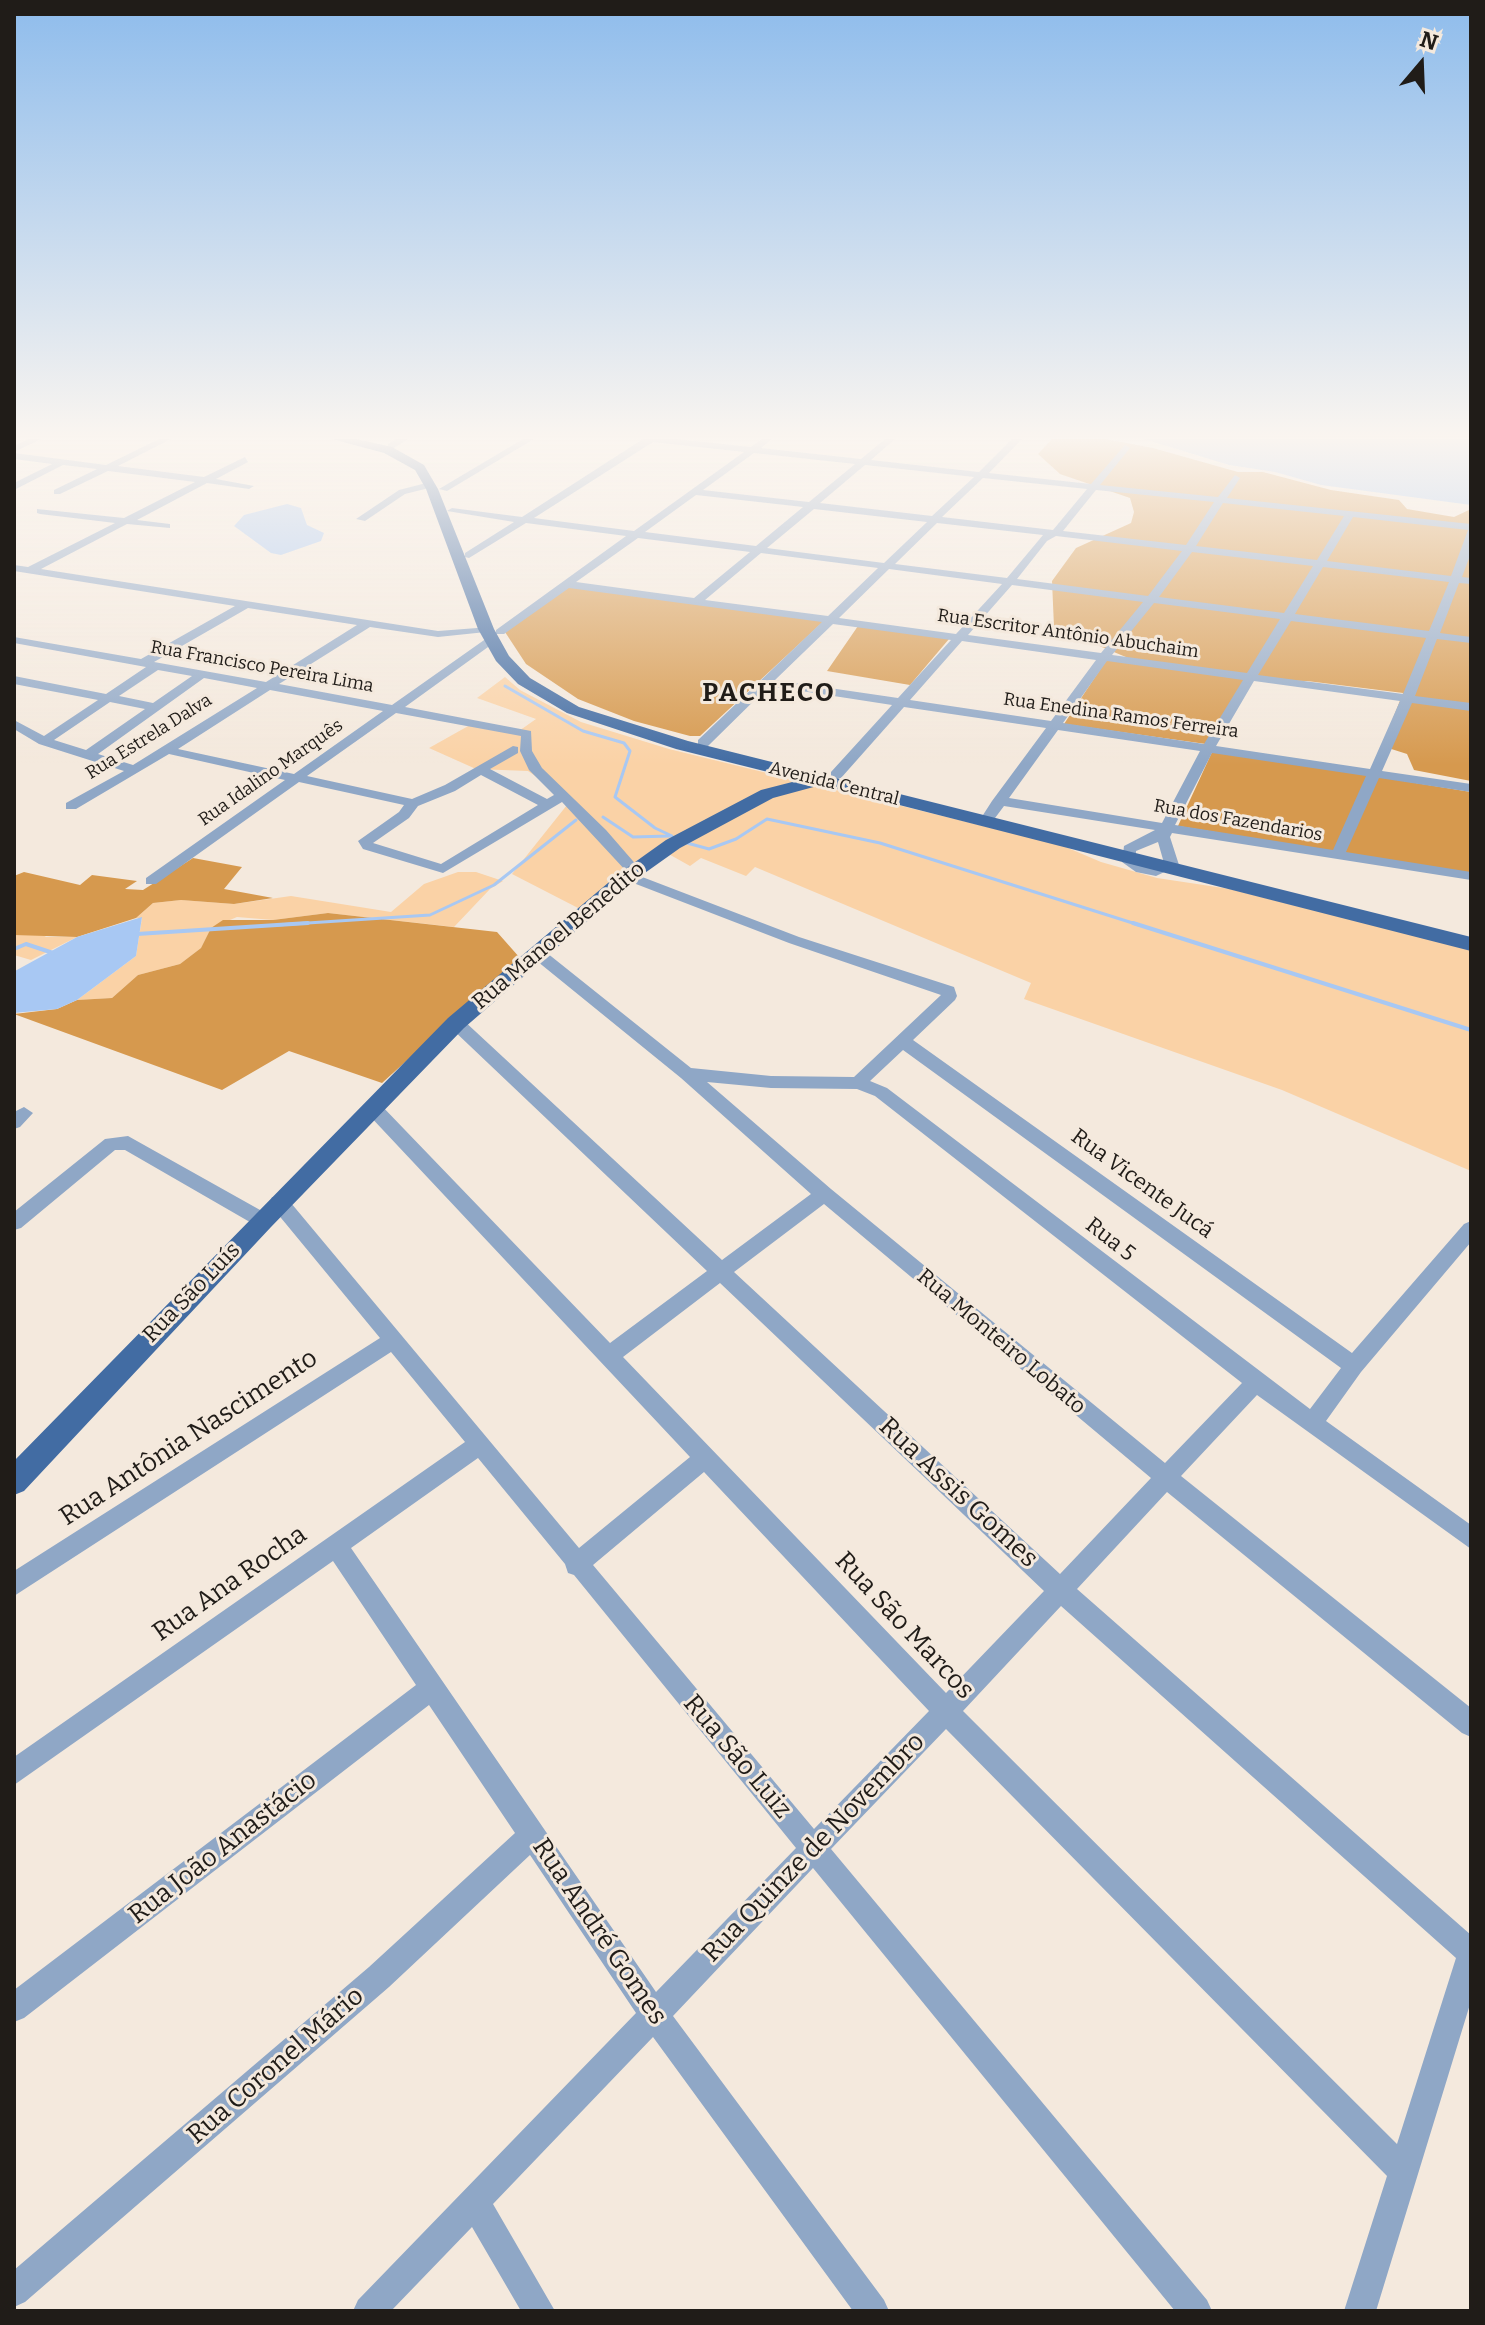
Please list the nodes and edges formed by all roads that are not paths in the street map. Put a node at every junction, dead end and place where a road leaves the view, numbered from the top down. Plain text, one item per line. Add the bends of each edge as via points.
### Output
1 (1189, 547) edge
2 (75, 548) edge
3 (458, 548) edge
4 (466, 548) edge
5 (481, 548) edge
6 (617, 548) edge
7 (736, 548) edge
8 (760, 548) edge
9 (902, 548) edge
10 (1036, 548) edge
11 (1193, 548) edge
12 (1331, 548) edge
13 (1466, 548) edge
14 (757, 550) junction
15 (469, 555) junction
16 (1322, 563) junction
17 (883, 566) junction
18 (14, 568) edge
19 (29, 571) junction
20 (14, 579) edge
21 (1456, 579) junction
22 (1471, 581) edge
23 (1009, 582) junction
24 (566, 584) junction
25 (1153, 600) junction
26 (696, 602) junction
27 (248, 603) junction
28 (1290, 617) junction
29 (830, 620) junction
30 (368, 623) junction
31 (444, 634) junction
32 (1432, 635) junction
33 (489, 638) junction
34 (958, 638) junction
35 (14, 640) edge
36 (1471, 640) edge
37 (1104, 657) junction
38 (150, 665) junction
39 (202, 674) junction
40 (1252, 676) junction
41 (14, 680) edge
42 (765, 682) junction
43 (265, 685) junction
44 (1408, 698) junction
45 (107, 699) junction
46 (899, 702) junction
47 (156, 707) junction
48 (1471, 707) edge
49 (393, 709) junction
50 (1056, 725) junction
51 (16, 728) edge
52 (44, 741) junction
53 (703, 743) junction
54 (1209, 746) junction
55 (166, 750) junction
56 (513, 750) dead end
57 (88, 755) junction
58 (135, 770) junction
59 (481, 770) junction
60 (1374, 772) junction
61 (779, 777) junction
62 (295, 779) junction
63 (832, 779) junction
64 (1471, 788) edge
65 (564, 795) junction
66 (413, 803) junction
67 (546, 804) junction
68 (71, 806) dead end
69 (994, 808) junction
70 (1167, 827) junction
71 (1127, 852) junction
72 (1337, 856) junction
73 (1167, 863) junction
74 (631, 874) junction
75 (1471, 876) edge
76 (1221, 877) junction
77 (151, 881) dead end
78 (1471, 935) edge
79 (1471, 944) edge
80 (537, 953) junction
81 (456, 1023) junction
82 (901, 1040) junction
83 (687, 1074) junction
84 (858, 1083) junction
85 (373, 1108) junction
86 (824, 1194) junction
87 (270, 1211) junction
88 (14, 1223) edge
89 (1471, 1229) edge
90 (725, 1272) junction
91 (395, 1339) junction
92 (611, 1354) junction
93 (1354, 1366) junction
94 (1256, 1382) junction
95 (1312, 1423) junction
96 (480, 1444) junction
97 (706, 1457) junction
98 (1164, 1476) junction
99 (14, 1481) edge
100 (1471, 1538) edge
101 (335, 1545) junction
102 (576, 1565) junction
103 (14, 1584) edge
104 (1060, 1590) junction
105 (431, 1688) junction
106 (946, 1711) junction
107 (1471, 1724) edge
108 (14, 1772) edge
109 (533, 1834) junction
110 (814, 1848) junction
111 (1471, 1954) edge
112 (14, 2008) edge
113 (654, 2014) junction
114 (1405, 2173) junction
115 (475, 2203) junction
116 (14, 2291) edge
117 (369, 2311) edge
118 (539, 2311) edge
119 (873, 2311) edge
120 (1196, 2311) edge
121 (1360, 2311) edge

1 - 25 street
2 - 19 street
3 - 33 main road, Avenida Central
4 - 15 main road, Avenida Central
5 - 15 street
6 - 24 street, Rua Idalino Marquês
7 - 14 street
8 - 14 street
9 - 17 street
10 - 23 street
11 - 16 street
12 - 16 street
13 - 21 street
14 - 17 street
14 - 26 street
15 - 33 main road, Avenida Central
16 - 21 street
16 - 28 street
17 - 23 street
17 - 29 street
18 - 19 street
19 - 20 street
19 - 27 street
21 - 22 street
21 - 32 street
23 - 25 street
23 - 34 street
24 - 26 street, Rua Escritor Antônio Abuchaim
24 - 33 street, Rua Idalino Marquês
25 - 28 street
25 - 37 street
26 - 29 street, Rua Escritor Antônio Abuchaim
27 - 30 street
27 - 38 street
28 - 32 street
28 - 40 street
29 - 34 street, Rua Escritor Antônio Abuchaim
29 - 42 street
30 - 31 street
30 - 43 street, Rua Estrela Dalva
31 - 33 street
31 - 33 street
32 - 36 street
32 - 44 street
33 - 49 street, Rua Idalino Marquês
33 - 53 main road, Avenida Central via 566,697 595,711
33 - 61 main road, Avenida Central via 524,681 573,710
34 - 37 street, Rua Escritor Antônio Abuchaim
34 - 46 street
35 - 38 street, Rua Francisco Pereira Lima
37 - 40 street, Rua Escritor Antônio Abuchaim
37 - 50 street
38 - 39 street, Rua Francisco Pereira Lima
38 - 45 street
39 - 43 street, Rua Francisco Pereira Lima
39 - 47 street
40 - 44 street, Rua Escritor Antônio Abuchaim
40 - 54 street
41 - 45 street
42 - 46 street, Rua Enedina Ramos Ferreira
42 - 53 street
43 - 49 street, Rua Francisco Pereira Lima
43 - 55 street, Rua Estrela Dalva
44 - 48 street, Rua Escritor Antônio Abuchaim
44 - 60 street
45 - 47 street
45 - 52 street
46 - 50 street, Rua Enedina Ramos Ferreira
46 - 63 street
47 - 57 street
49 - 62 street, Rua Idalino Marquês
49 - 65 street, Rua Francisco Pereira Lima via 527,734 526,751 536,770
50 - 54 street, Rua Enedina Ramos Ferreira
50 - 69 street
51 - 52 street
52 - 57 street
53 - 61 main road, Avenida Central
54 - 60 street, Rua Enedina Ramos Ferreira
54 - 70 street
55 - 58 street, Rua Estrela Dalva
55 - 62 street
56 - 59 street
57 - 58 street
58 - 68 street, Rua Estrela Dalva
59 - 66 street
59 - 67 street
60 - 64 street, Rua Enedina Ramos Ferreira
60 - 72 street
61 - 63 main road, Avenida Central
61 - 63 main road, Rua Manoel Benedito via 795,784
61 - 74 main road, Rua Manoel Benedito
62 - 66 street
62 - 77 street, Rua Idalino Marquês
63 - 69 main road, Avenida Central
63 - 71 main road, Avenida Central via 1062,842
65 - 67 street
65 - 74 street
66 - 67 street via 365,841 443,869
69 - 70 street, Rua dos Fazendarios
69 - 71 main road, Avenida Central
70 - 71 street
70 - 72 street, Rua dos Fazendarios
70 - 73 street
71 - 73 main road, Avenida Central
72 - 75 street, Rua dos Fazendarios
73 - 76 main road, Avenida Central
74 - 80 main road, Rua Manoel Benedito
74 - 82 street via 794,940 948,991 949,996
76 - 78 main road, Avenida Central
76 - 79 main road, Avenida Central
80 - 81 main road, Rua Manoel Benedito
80 - 83 street, Rua Monteiro Lobato
81 - 85 main road, Rua Manoel Benedito
81 - 90 street, Rua Assis Gomes
82 - 84 street
82 - 93 street, Rua Vicente Jucá
83 - 84 street, Rua 5
83 - 86 street, Rua Monteiro Lobato
84 - 94 street, Rua 5 via 894,1101
85 - 87 main road, Rua São Luís
85 - 92 street, Rua São Marcos
86 - 90 street
86 - 98 street, Rua Monteiro Lobato
87 - 88 street, Rua São Luiz via 128,1143 111,1144
87 - 91 street, Rua São Luiz
87 - 99 main road, Rua São Luís
89 - 93 street
90 - 92 street
90 - 104 street, Rua Assis Gomes
91 - 96 street, Rua São Luiz
91 - 103 street, Rua Antônia Nascimento
92 - 97 street, Rua São Marcos
93 - 95 street
94 - 95 street, Rua 5
94 - 98 street, Rua Quinze de Novembro
95 - 100 street, Rua 5
96 - 101 street, Rua Ana Rocha
96 - 102 street, Rua São Luiz
97 - 102 street
97 - 106 street, Rua São Marcos
98 - 104 street, Rua Quinze de Novembro
98 - 107 street, Rua Monteiro Lobato
101 - 105 street, Rua André Gomes
101 - 108 street, Rua Ana Rocha
102 - 110 street, Rua São Luiz
104 - 106 street, Rua Quinze de Novembro
104 - 111 street, Rua Assis Gomes
105 - 109 street, Rua André Gomes
105 - 112 street, Rua João Anastácio
106 - 110 street, Rua Quinze de Novembro
106 - 114 street, Rua São Marcos
109 - 113 street, Rua André Gomes
109 - 116 street, Rua Coronel Mário via 379,1977
110 - 113 street, Rua Quinze de Novembro
110 - 120 street, Rua São Luiz
111 - 114 street
113 - 115 street, Rua Quinze de Novembro
113 - 119 street, Rua André Gomes
114 - 121 street
115 - 117 street, Rua Quinze de Novembro
115 - 118 street

